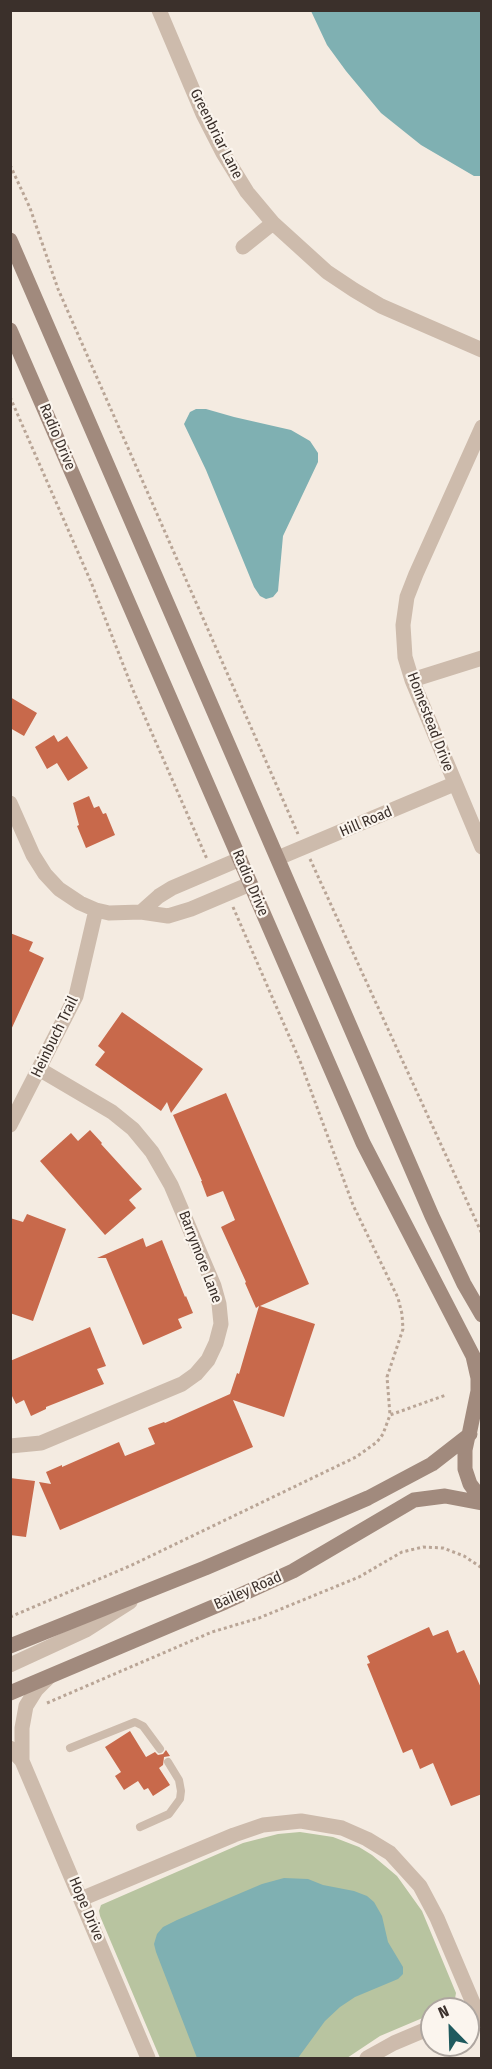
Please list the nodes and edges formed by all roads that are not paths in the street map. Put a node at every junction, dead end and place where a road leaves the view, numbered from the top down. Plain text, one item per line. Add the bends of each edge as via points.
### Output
1 (159, 10) edge
2 (273, 223) junction
3 (10, 240) edge
4 (243, 247) dead end
5 (10, 330) edge
6 (482, 350) edge
7 (482, 428) edge
8 (482, 658) edge
9 (412, 680) junction
10 (454, 784) junction
11 (10, 803) edge
12 (482, 848) edge
13 (278, 858) junction
14 (240, 859) junction
15 (250, 884) junction
16 (96, 910) junction
17 (141, 912) junction
18 (39, 1069) junction
19 (10, 1125) edge
20 (482, 1315) edge
21 (482, 1424) edge
22 (469, 1435) junction
23 (10, 1446) edge
24 (482, 1501) edge
25 (145, 1592) junction
26 (10, 1646) edge
27 (10, 1665) edge
28 (51, 1676) junction
29 (10, 1693) edge
30 (10, 1748) edge
31 (70, 1748) dead end
32 (160, 1749) dead end
33 (22, 1761) junction
34 (168, 1762) dead end
35 (140, 1827) dead end
36 (81, 1899) junction
37 (470, 1997) edge
38 (420, 2032) edge
39 (148, 2058) edge
40 (367, 2058) edge

1 - 2 street, Greenbriar Lane via 223,153 247,192
2 - 4 street
2 - 6 street, Greenbriar Lane via 327,272 354,290 381,306
3 - 13 main road
5 - 14 main road, Radio Drive
7 - 9 street, Homestead Drive via 407,597 403,626 405,657
8 - 9 street
9 - 10 street, Homestead Drive
10 - 12 street, Homestead Drive
10 - 13 street, Hill Road
11 - 16 street via 45,874 59,890
13 - 20 main road via 432,1216
14 - 15 main road, Radio Drive
14 - 17 street via 172,888
15 - 17 street via 168,916
15 - 22 main road, Radio Drive via 363,1143 473,1356 478,1391
16 - 17 street
16 - 18 street, Heinbuch Trail via 76,996
18 - 19 street, Heinbuch Trail
18 - 23 street, Barrymore Lane via 112,1112 152,1152 171,1185 214,1286 221,1324 208,1360 182,1384 47,1440
21 - 22 main road
22 - 24 main road, Radio Drive via 465,1469
22 - 25 main road via 432,1464 393,1486
24 - 28 main road, Bailey Road via 446,1496 414,1500 293,1571
25 - 26 main road
25 - 27 street via 86,1630
28 - 29 main road, Bailey Road
28 - 33 street, Hope Drive via 26,1706
30 - 33 street, Hope Drive
31 - 32 lane via 135,1722 143,1726
33 - 36 street, Hope Drive
34 - 35 lane via 179,1780 180,1799 169,1814
36 - 37 street via 263,1825 301,1821 342,1828 390,1853 420,1886
36 - 39 street, Hope Drive
38 - 40 street

